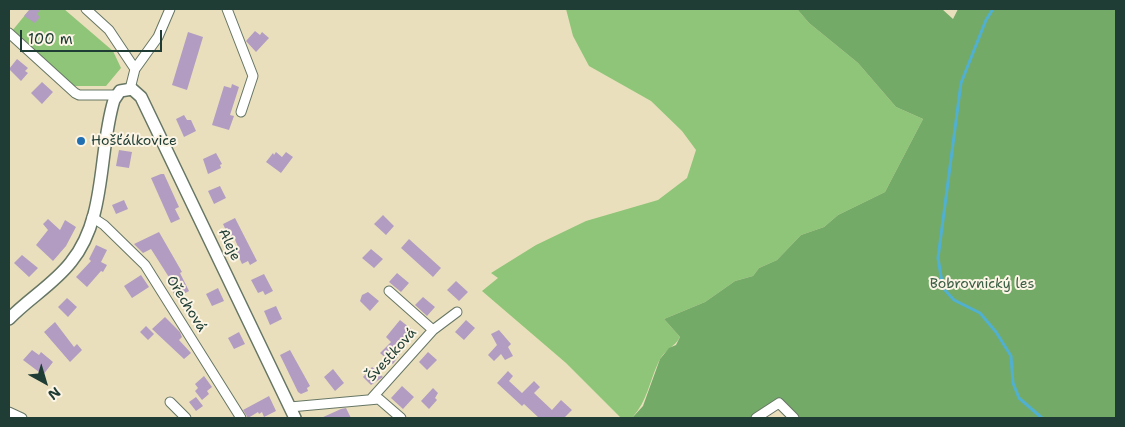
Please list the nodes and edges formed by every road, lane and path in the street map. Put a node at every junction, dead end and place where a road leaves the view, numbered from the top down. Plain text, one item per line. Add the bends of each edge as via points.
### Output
1 (86, 9) edge
2 (170, 9) edge
3 (227, 9) edge
4 (9, 33) edge
5 (135, 68) junction
6 (130, 89) junction
7 (116, 96) junction
8 (241, 112) dead end
9 (92, 217) junction
10 (389, 291) dead end
11 (457, 312) dead end
12 (9, 319) edge
13 (433, 330) junction
14 (371, 398) junction
15 (170, 402) dead end
16 (290, 407) junction
17 (9, 412) edge
18 (22, 418) edge
19 (186, 418) edge
20 (241, 418) edge
21 (296, 418) edge
22 (401, 418) edge
23 (756, 418) edge
24 (794, 418) edge

1 - 5 street via 109,30
2 - 5 street via 158,37
3 - 8 street via 253,76
4 - 7 street via 75,93
5 - 6 street
6 - 7 street via 122,90
6 - 16 street, Aleje via 140,95
7 - 9 street
9 - 12 street via 71,263
9 - 20 street, Ořechová via 145,264
10 - 13 street, Švestková
11 - 13 street
13 - 14 street, Švestková
14 - 16 street
14 - 22 street via 379,399
15 - 19 street
16 - 21 street, Aleje
17 - 18 street
23 - 24 street via 779,403

